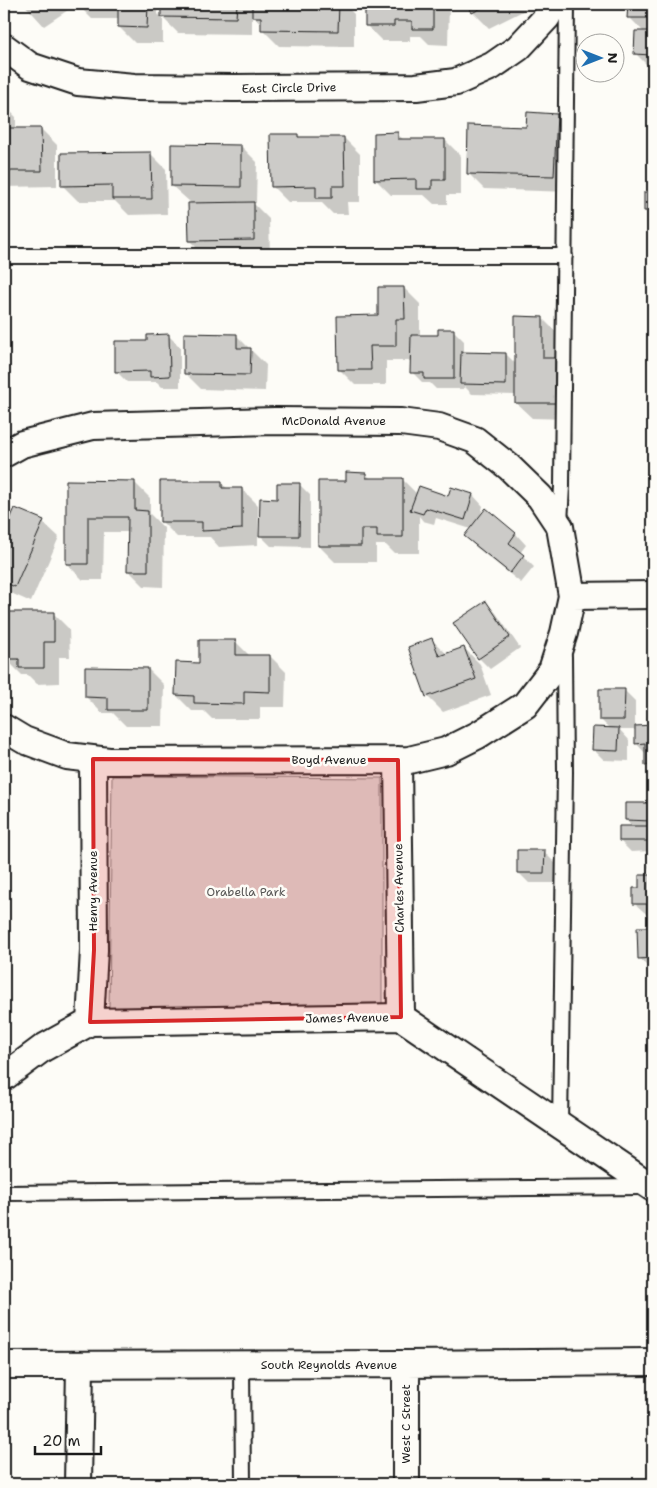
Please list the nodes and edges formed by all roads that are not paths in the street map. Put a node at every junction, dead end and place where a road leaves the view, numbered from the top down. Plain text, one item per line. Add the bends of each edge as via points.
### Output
1 (553, 4) edge
2 (566, 4) edge
3 (4, 47) edge
4 (4, 256) edge
5 (565, 256) junction
6 (4, 454) edge
7 (560, 527) junction
8 (653, 595) edge
9 (572, 596) junction
10 (564, 633) junction
11 (4, 728) edge
12 (93, 759) junction
13 (398, 760) junction
14 (401, 1017) junction
15 (90, 1022) junction
16 (4, 1076) edge
17 (560, 1126) junction
18 (652, 1187) edge
19 (4, 1193) edge
20 (653, 1362) edge
21 (406, 1364) junction
22 (4, 1365) edge
23 (80, 1365) junction
24 (242, 1365) junction
25 (78, 1484) edge
26 (243, 1484) edge
27 (406, 1484) edge

1 - 3 street, East Circle Drive via 547,17 518,48 492,66 456,82 416,86 198,88 78,82 30,66
2 - 5 lane
4 - 5 lane
5 - 7 lane
6 - 7 street, McDonald Avenue via 22,444 93,426 275,421 401,422 439,427 475,440 540,497
7 - 9 street, McDonald Avenue
8 - 9 street
9 - 10 street, Boyd Avenue
10 - 13 street, Boyd Avenue via 552,670 525,705 446,751
10 - 17 lane
11 - 12 street, Boyd Avenue via 24,740 67,756
12 - 13 street, Boyd Avenue
12 - 15 street, Henry Avenue via 94,950
13 - 14 street, Charles Avenue
14 - 15 street, James Avenue
14 - 17 street, James Avenue
15 - 16 street, James Avenue
17 - 18 street, James Avenue
18 - 19 lane
20 - 21 street, South Reynolds Avenue
21 - 24 street, South Reynolds Avenue
21 - 27 street, West C Street
22 - 23 street, South Reynolds Avenue
23 - 24 street, South Reynolds Avenue
23 - 25 street
24 - 26 lane

